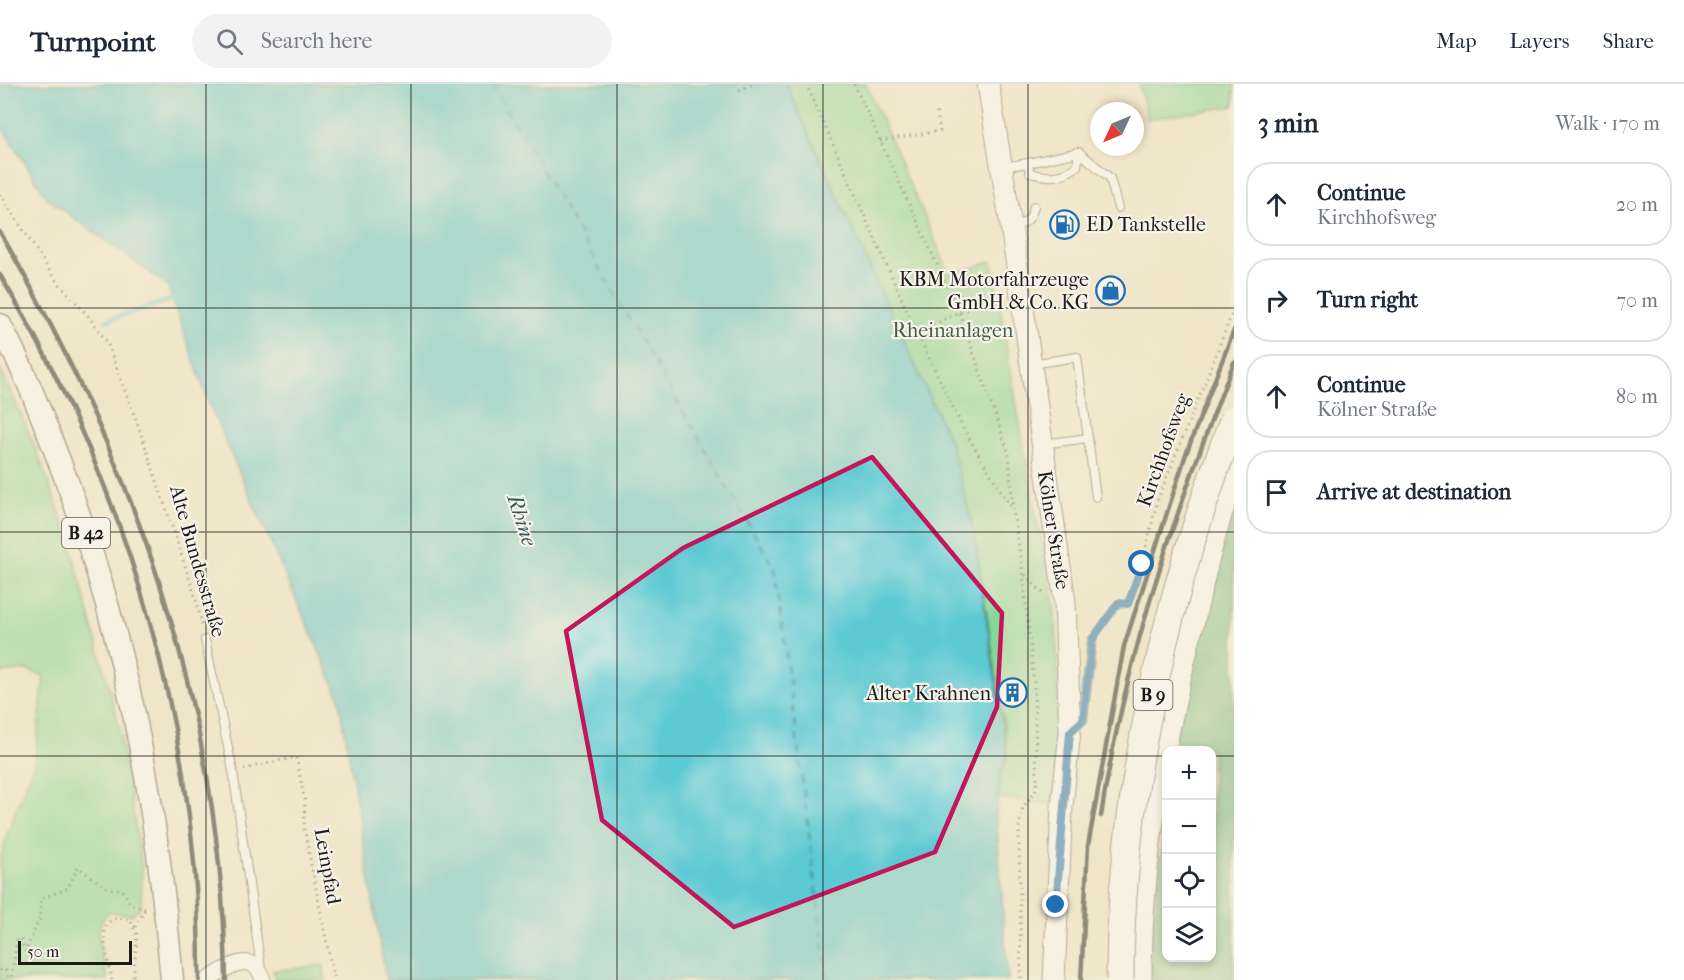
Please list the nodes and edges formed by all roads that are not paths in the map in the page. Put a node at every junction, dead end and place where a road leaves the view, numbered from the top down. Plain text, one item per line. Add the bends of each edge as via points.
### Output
1 (988, 84) edge
2 (1079, 152) junction
3 (1028, 163) junction
4 (1002, 167) junction
5 (1034, 206) dead end
6 (1118, 208) dead end
7 (1011, 227) junction
8 (0, 325) edge
9 (1030, 364) junction
10 (1234, 419) edge
11 (1088, 438) junction
12 (1041, 444) junction
13 (1234, 470) edge
14 (1096, 497) dead end
15 (205, 640) road end
16 (1092, 640) road end
17 (1070, 732) junction
18 (262, 978) edge
19 (171, 980) edge
20 (207, 980) edge
21 (1054, 980) edge
22 (1120, 980) edge
23 (1138, 980) edge

1 - 4 street, Kölner Straße
2 - 3 lane
2 - 3 lane via 1077,166 1067,175 1030,176
2 - 6 lane via 1110,178
3 - 4 lane
4 - 7 street, Kölner Straße
5 - 7 lane via 1032,217
7 - 9 street, Kölner Straße
8 - 19 main road, B 42 via 69,485 119,643 143,751 163,880
9 - 11 lane via 1077,357
9 - 12 street, Kölner Straße
10 - 22 highway, B 9, bridge via 1208,487 1151,703 1136,776
11 - 12 lane
11 - 14 lane
12 - 17 street, Kölner Straße via 1065,602
13 - 23 highway, B 9 via 1195,602 1155,778 1143,877
15 - 18 lane, Alte Bundesstraße via 233,771
16 - 17 lane via 1083,720
17 - 21 street, Kölner Straße via 1060,828
18 - 20 street via 253,965 245,962 235,963

